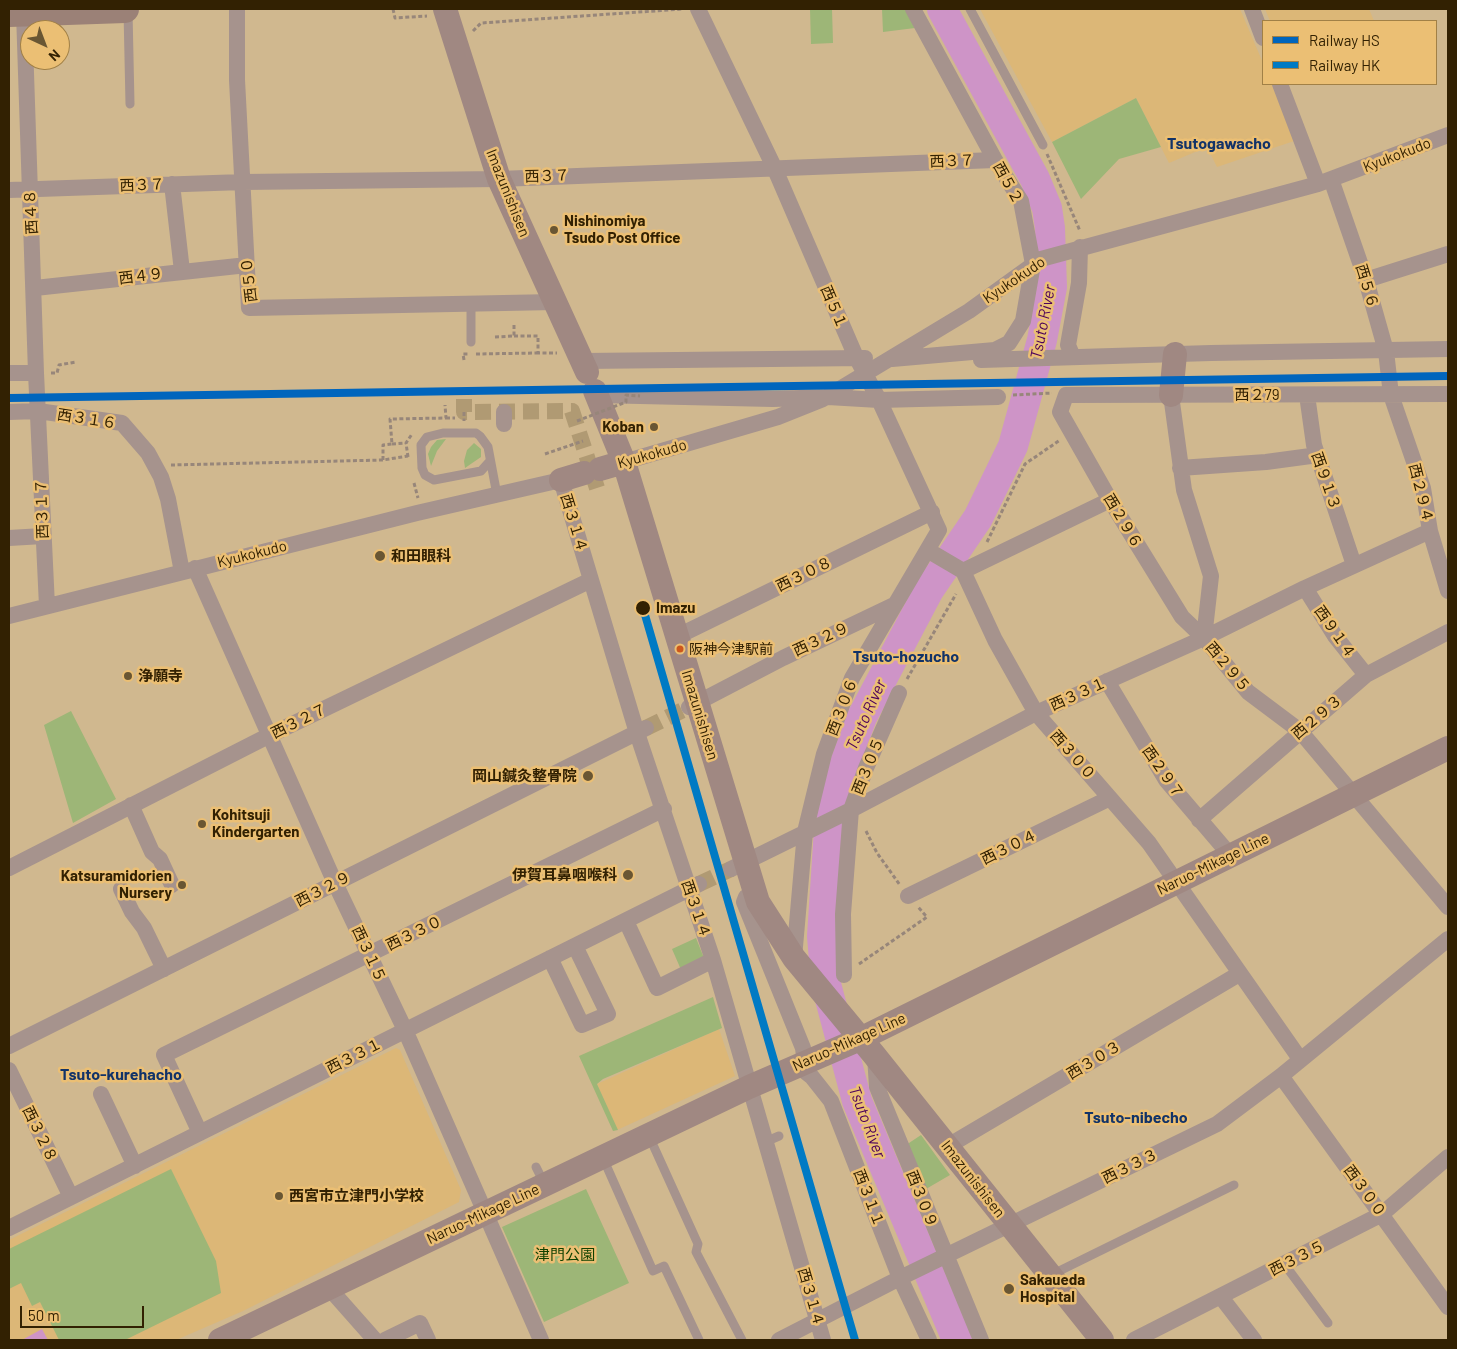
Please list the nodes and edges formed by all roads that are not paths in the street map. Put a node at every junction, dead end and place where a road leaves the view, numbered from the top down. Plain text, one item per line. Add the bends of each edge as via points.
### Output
1 (126, 9) edge
2 (237, 9) edge
3 (698, 9) edge
4 (913, 9) edge
5 (970, 9) edge
6 (1252, 9) edge
7 (13, 13) edge
8 (436, 13) edge
9 (1262, 35) edge
10 (1280, 85) edge
11 (130, 104) dead end
12 (1448, 135) edge
13 (1043, 144) road end
14 (995, 160) junction
15 (774, 167) junction
16 (499, 179) junction
17 (243, 182) junction
18 (1324, 182) junction
19 (172, 184) junction
20 (29, 189) junction
21 (9, 190) edge
22 (1075, 248) junction
23 (1448, 254) edge
24 (1037, 261) junction
25 (247, 266) junction
26 (182, 271) junction
27 (1366, 280) junction
28 (34, 288) junction
29 (555, 302) junction
30 (471, 303) junction
31 (471, 342) dead end
32 (1448, 349) edge
33 (1386, 351) junction
34 (1175, 354) junction
35 (856, 357) junction
36 (917, 357) junction
37 (1072, 357) junction
38 (890, 359) junction
39 (9, 373) edge
40 (36, 373) junction
41 (866, 373) junction
42 (590, 380) junction
43 (1448, 394) edge
44 (1066, 395) joint
45 (1171, 395) junction
46 (1308, 395) junction
47 (1391, 395) junction
48 (828, 397) junction
49 (998, 397) road end
50 (879, 400) junction
51 (38, 411) junction
52 (9, 412) edge
53 (476, 423) dead end
54 (476, 433) junction
55 (1318, 455) junction
56 (490, 461) junction
57 (624, 462) junction
58 (1180, 468) junction
59 (561, 480) junction
60 (497, 495) junction
61 (1110, 500) junction
62 (932, 512) junction
63 (1430, 531) junction
64 (42, 536) junction
65 (9, 538) edge
66 (929, 551) junction
67 (1354, 565) junction
68 (188, 570) junction
69 (968, 571) junction
70 (591, 580) junction
71 (1305, 588) junction
72 (1448, 591) edge
73 (894, 605) junction
74 (47, 606) junction
75 (9, 616) edge
76 (1448, 632) edge
77 (676, 637) junction
78 (1204, 638) junction
79 (1366, 675) junction
80 (1107, 681) junction
81 (899, 693) road end
82 (693, 705) junction
83 (1036, 713) junction
84 (642, 731) junction
85 (1300, 731) junction
86 (270, 735) junction
87 (1448, 748) edge
88 (1353, 794) junction
89 (1110, 798) junction
90 (131, 806) junction
91 (664, 809) junction
92 (853, 809) junction
93 (1199, 820) junction
94 (810, 830) junction
95 (1230, 855) junction
96 (738, 866) junction
97 (9, 868) edge
98 (1175, 882) junction
99 (335, 883) junction
100 (172, 885) dead end
101 (694, 886) junction
102 (121, 889) dead end
103 (754, 893) junction
104 (908, 896) road end
105 (1448, 907) edge
106 (626, 921) junction
107 (1448, 939) edge
108 (575, 946) junction
109 (369, 955) junction
110 (550, 958) junction
111 (714, 960) junction
112 (800, 965) junction
113 (164, 970) junction
114 (1240, 974) junction
115 (844, 975) road end
116 (405, 1030) junction
117 (9, 1046) edge
118 (863, 1046) junction
119 (1300, 1059) junction
120 (807, 1061) junction
121 (9, 1070) edge
122 (1282, 1076) junction
123 (749, 1087) junction
124 (101, 1094) dead end
125 (200, 1133) junction
126 (649, 1136) junction
127 (948, 1146) junction
128 (603, 1157) junction
129 (1448, 1157) edge
130 (135, 1166) junction
131 (1234, 1185) dead end
132 (71, 1197) junction
133 (484, 1213) junction
134 (1382, 1214) junction
135 (1009, 1225) junction
136 (9, 1228) edge
137 (942, 1258) junction
138 (1285, 1265) junction
139 (1049, 1276) junction
140 (900, 1278) junction
141 (329, 1288) junction
142 (1221, 1297) junction
143 (1448, 1306) edge
144 (818, 1321) junction
145 (1328, 1323) dead end
146 (220, 1340) edge
147 (375, 1340) edge
148 (385, 1340) edge
149 (428, 1340) edge
150 (541, 1340) edge
151 (699, 1340) edge
152 (742, 1340) edge
153 (779, 1340) edge
154 (823, 1340) edge
155 (929, 1340) edge
156 (982, 1340) edge
157 (1102, 1340) edge
158 (1134, 1340) edge
159 (1252, 1340) edge

1 - 7 highway
1 - 11 lane
2 - 17 street, 西５０
3 - 15 street, 西５１
4 - 14 street, 西５２
5 - 13 lane
6 - 9 street
7 - 20 street, 西４８
8 - 16 street, Imazunishisen
10 - 18 street, 西５６
12 - 18 street, Kyukokudo
14 - 15 street, 西３７
14 - 24 street, 西５２ via 1021,201
15 - 16 street, 西３７
15 - 35 street, 西５１
16 - 17 street, 西３７
16 - 29 street, Imazunishisen
17 - 19 street, 西３７
17 - 25 street, 西５０
18 - 22 street, Kyukokudo
18 - 27 street, 西５６
19 - 20 street, 西３７
19 - 26 street
20 - 21 street, 西３７
20 - 28 street, 西４８
22 - 24 street, Kyukokudo
22 - 37 street via 1078,283 1068,345
23 - 27 street
24 - 36 street, 西５２ via 1023,321 1010,343 995,350
24 - 38 street, Kyukokudo via 969,311
25 - 26 street, 西４９
25 - 30 street, 西５０ via 250,308
26 - 28 street, 西４９
27 - 33 street, 西５６
28 - 40 street, 西４８
29 - 30 street, 西５０
29 - 42 street, Imazunishisen
30 - 31 lane
32 - 33 street
33 - 34 street
33 - 47 street, 西５６
34 - 37 street
34 - 45 street, 西２９５
35 - 38 street
35 - 41 street, 西５１
35 - 42 street
36 - 37 street via 926,362
36 - 38 street
38 - 41 street, Kyukokudo
39 - 40 street
40 - 51 street, 西４８
41 - 48 street, Kyukokudo
41 - 50 street, 西３０６
42 - 48 street via 773,399
42 - 57 street, Imazunishisen
43 - 47 street, 西２79
44 - 45 street, 西２79
44 - 61 street, 西２９６ via 1060,412
45 - 46 street, 西２79
45 - 58 street, 西２９５
46 - 47 street, 西２79
46 - 55 street, 西９１３
47 - 63 street, 西２９４ via 1423,488
48 - 50 street
48 - 57 street, Kyukokudo via 778,417
49 - 50 street
50 - 62 street, 西３０６
51 - 52 street, 西３１６
51 - 64 street, 西３１７
51 - 68 street, 西３１６ via 122,423 155,465
53 - 54 lane
54 - 56 lane via 487,444
54 - 56 lane via 443,433 427,437 421,445 422,468 430,479 438,480 481,470
55 - 58 street
55 - 67 street, 西９１３
56 - 60 lane
57 - 59 street, Kyukokudo
57 - 77 street, Imazunishisen
58 - 78 street, 西２９５ via 1212,576
59 - 60 street, Kyukokudo
59 - 70 street, 西３１４
60 - 68 street, Kyukokudo
61 - 69 street
61 - 78 street, 西２９６ via 1182,617
62 - 66 street, 西３０６ via 940,530
62 - 77 street, 西３０８
63 - 67 street, 西３３１
63 - 72 street, 西２９４
64 - 65 street
64 - 74 street, 西３１７
66 - 69 street
66 - 73 street, 西３０６
67 - 71 street, 西３３１
68 - 74 street, Kyukokudo
68 - 86 street, 西３１５
69 - 83 street, 西３００ via 995,640
70 - 84 street, 西３１４
70 - 86 street, 西３２７
71 - 78 street, 西３３１
71 - 79 street, 西９１４ via 1335,636
73 - 82 street, 西３２９
73 - 94 street, 西３０６ via 852,678 824,754
74 - 75 street, Kyukokudo
76 - 79 street, 西２９３
77 - 82 street, Imazunishisen
78 - 80 street, 西３３１
78 - 85 street, 西２９５ via 1248,692
79 - 85 street, 西２９３
80 - 83 street, 西３３１
80 - 93 street, 西２９７ via 1166,780
81 - 92 street, 西３０５ via 866,768
82 - 96 street, Imazunishisen
83 - 89 street, 西３００
83 - 92 street, 西３３１
84 - 91 street, 西３１４
84 - 99 street, 西３２９
85 - 88 street, 西２９５
85 - 93 street, 西２９３
86 - 90 street, 西３２７
86 - 99 street, 西３１５
87 - 88 street, Naruo-Mikage Line
88 - 95 street, Naruo-Mikage Line
88 - 105 street, 西２９５
89 - 98 street, 西３００ via 1150,843
89 - 104 street, 西３０４
90 - 97 street, 西３２７
90 - 100 street via 152,852 160,859
91 - 101 street, 西３１４
91 - 109 street, 西３３０
92 - 94 street, 西３３１
92 - 115 street, 西３０５ via 843,914
93 - 95 street, 西２９７
94 - 96 street, 西３３１
94 - 112 street, 西３０６
95 - 98 street, Naruo-Mikage Line
96 - 103 street, Imazunishisen
98 - 114 street, 西３００
98 - 118 street, Naruo-Mikage Line
99 - 109 street, 西３１５
99 - 113 street, 西３２９
101 - 106 street, 西３３１
101 - 111 street, 西３１４
102 - 113 street
103 - 112 street, Imazunishisen via 764,914
103 - 120 street via 744,902
106 - 108 street, 西３３１
106 - 111 street via 657,988
107 - 119 street, 西３３３
108 - 110 street, 西３３１
108 - 110 street via 608,1014 582,1025
109 - 116 street, 西３１５
109 - 125 street, 西３３０ via 164,1055
110 - 116 street, 西３３１
111 - 123 street, 西３１４
112 - 118 street, Imazunishisen
113 - 117 street, 西３２９
114 - 119 street, 西３００
114 - 127 street, 西３０３
116 - 125 street, 西３３１
116 - 133 street, 西３１５
118 - 120 street, Naruo-Mikage Line
118 - 127 street, Imazunishisen
118 - 137 street, 西３０９
119 - 122 street, 西３３３
120 - 123 street, Naruo-Mikage Line
120 - 140 street, 西３１１ via 812,1076 831,1101
121 - 132 street, 西３２８
122 - 134 street, 西３００
122 - 135 street, 西３３３ via 1217,1124
123 - 126 street, Naruo-Mikage Line
123 - 144 street, 西３１４ via 772,1139
124 - 130 street
125 - 130 street, 西３３１
126 - 128 street, Naruo-Mikage Line
126 - 152 lane via 698,1244 696,1252
127 - 135 street, Imazunishisen
128 - 133 street, Naruo-Mikage Line via 540,1176
128 - 151 lane via 652,1271 664,1266
129 - 134 street, 西３３５
130 - 132 street, 西３３１
131 - 139 lane
132 - 136 street, 西３３１
133 - 141 street, Naruo-Mikage Line
133 - 150 street, 西３１５
134 - 138 street, 西３３５
134 - 143 street, 西３００
135 - 137 street, 西３３３
135 - 139 street, Imazunishisen
137 - 140 street, 西３３３
137 - 156 street, 西３０９
138 - 142 street, 西３３５
138 - 145 lane
139 - 157 street, Imazunishisen
140 - 144 street, 西３３３
140 - 155 street, 西３１１
141 - 146 street, Naruo-Mikage Line
141 - 147 street
142 - 158 street, 西３３５
142 - 159 street
144 - 153 street, 西３３３
144 - 154 street, 西３１４
148 - 149 street via 420,1323

